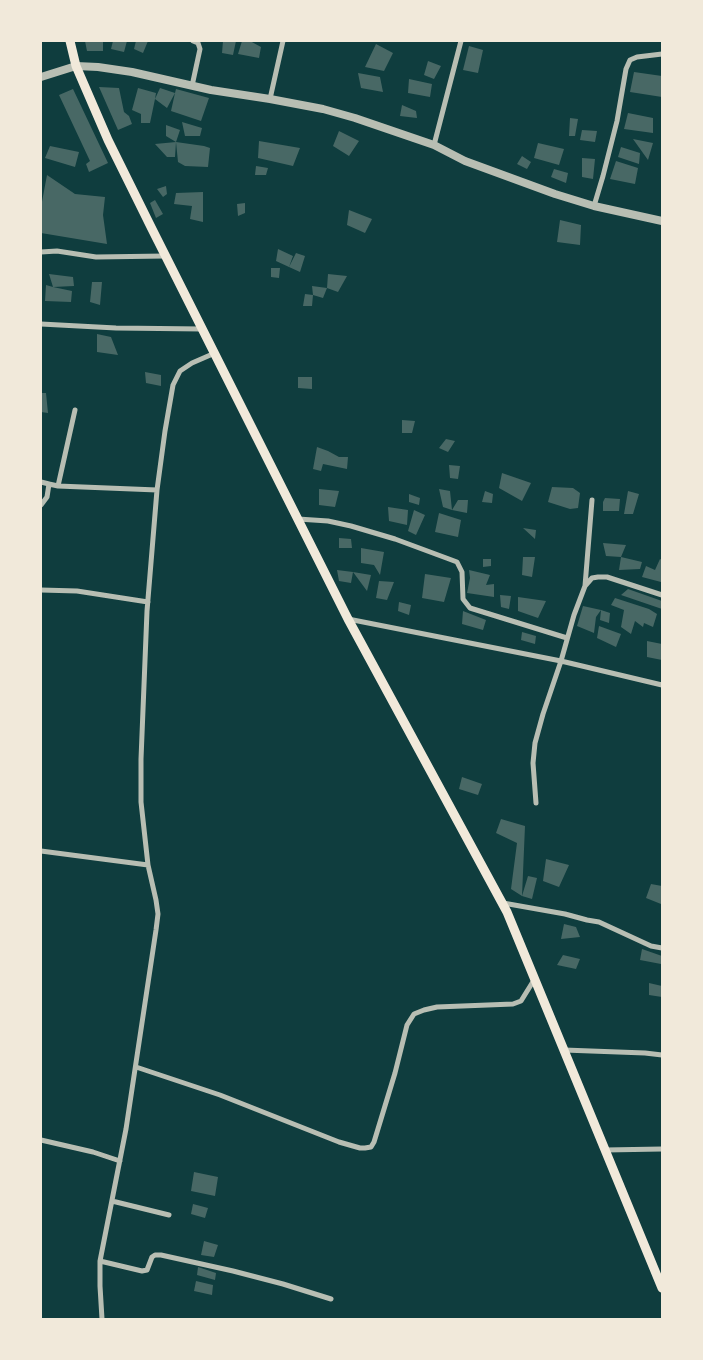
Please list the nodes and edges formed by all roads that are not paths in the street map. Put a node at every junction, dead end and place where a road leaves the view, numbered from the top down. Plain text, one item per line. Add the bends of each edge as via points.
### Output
1 (70, 41) edge
2 (192, 41) edge
3 (282, 41) edge
4 (461, 41) edge
5 (662, 54) edge
6 (76, 66) junction
7 (41, 77) edge
8 (192, 86) junction
9 (270, 98) junction
10 (434, 145) junction
11 (594, 206) junction
12 (662, 221) edge
13 (41, 252) edge
14 (165, 256) junction
15 (41, 324) edge
16 (203, 329) junction
17 (215, 353) junction
18 (75, 410) dead end
19 (41, 482) edge
20 (49, 484) junction
21 (58, 486) junction
22 (157, 490) junction
23 (592, 500) dead end
24 (41, 505) edge
25 (298, 520) junction
26 (584, 586) junction
27 (41, 590) edge
28 (662, 596) edge
29 (148, 602) junction
30 (348, 618) junction
31 (567, 638) junction
32 (561, 661) junction
33 (662, 685) edge
34 (536, 803) dead end
35 (41, 851) edge
36 (148, 864) junction
37 (502, 902) junction
38 (662, 948) edge
39 (535, 979) junction
40 (564, 1050) junction
41 (662, 1055) edge
42 (136, 1067) junction
43 (41, 1140) edge
44 (662, 1149) edge
45 (605, 1150) junction
46 (120, 1161) junction
47 (112, 1201) junction
48 (169, 1215) dead end
49 (100, 1261) junction
50 (662, 1288) edge
51 (331, 1299) dead end
52 (102, 1319) edge

1 - 6 main road
2 - 8 street via 200,49
3 - 9 street
4 - 10 street
5 - 11 street via 630,60
6 - 7 street
6 - 8 street via 132,72
6 - 14 main road
8 - 9 street
9 - 10 street via 355,118
10 - 11 street via 465,161
11 - 12 street
13 - 14 street via 96,257
14 - 16 main road
15 - 16 street
16 - 17 main road
17 - 22 street via 180,371 173,385
17 - 25 main road
18 - 21 street
19 - 20 street
20 - 21 street
20 - 24 street via 47,497
21 - 22 street
22 - 29 street
23 - 26 street
25 - 30 main road
25 - 31 street via 350,526 457,562 462,572 463,599 470,608
26 - 28 street via 592,578 607,577
26 - 31 street
27 - 29 street
29 - 36 street via 141,758
30 - 32 street
30 - 37 main road
31 - 32 street
32 - 33 street
32 - 34 street via 535,743
35 - 36 street
36 - 42 street via 158,914
37 - 38 street via 599,922
37 - 39 main road
39 - 40 main road
39 - 42 street via 521,1000 513,1004 438,1007 414,1014 407,1025 371,1147 360,1148 339,1142 220,1095
40 - 41 street
40 - 45 main road
42 - 46 street
43 - 46 street
44 - 45 street
45 - 50 main road
46 - 47 street
47 - 48 street
47 - 49 street
49 - 51 street via 142,1271 147,1270 152,1257 161,1255 233,1271
49 - 52 street

